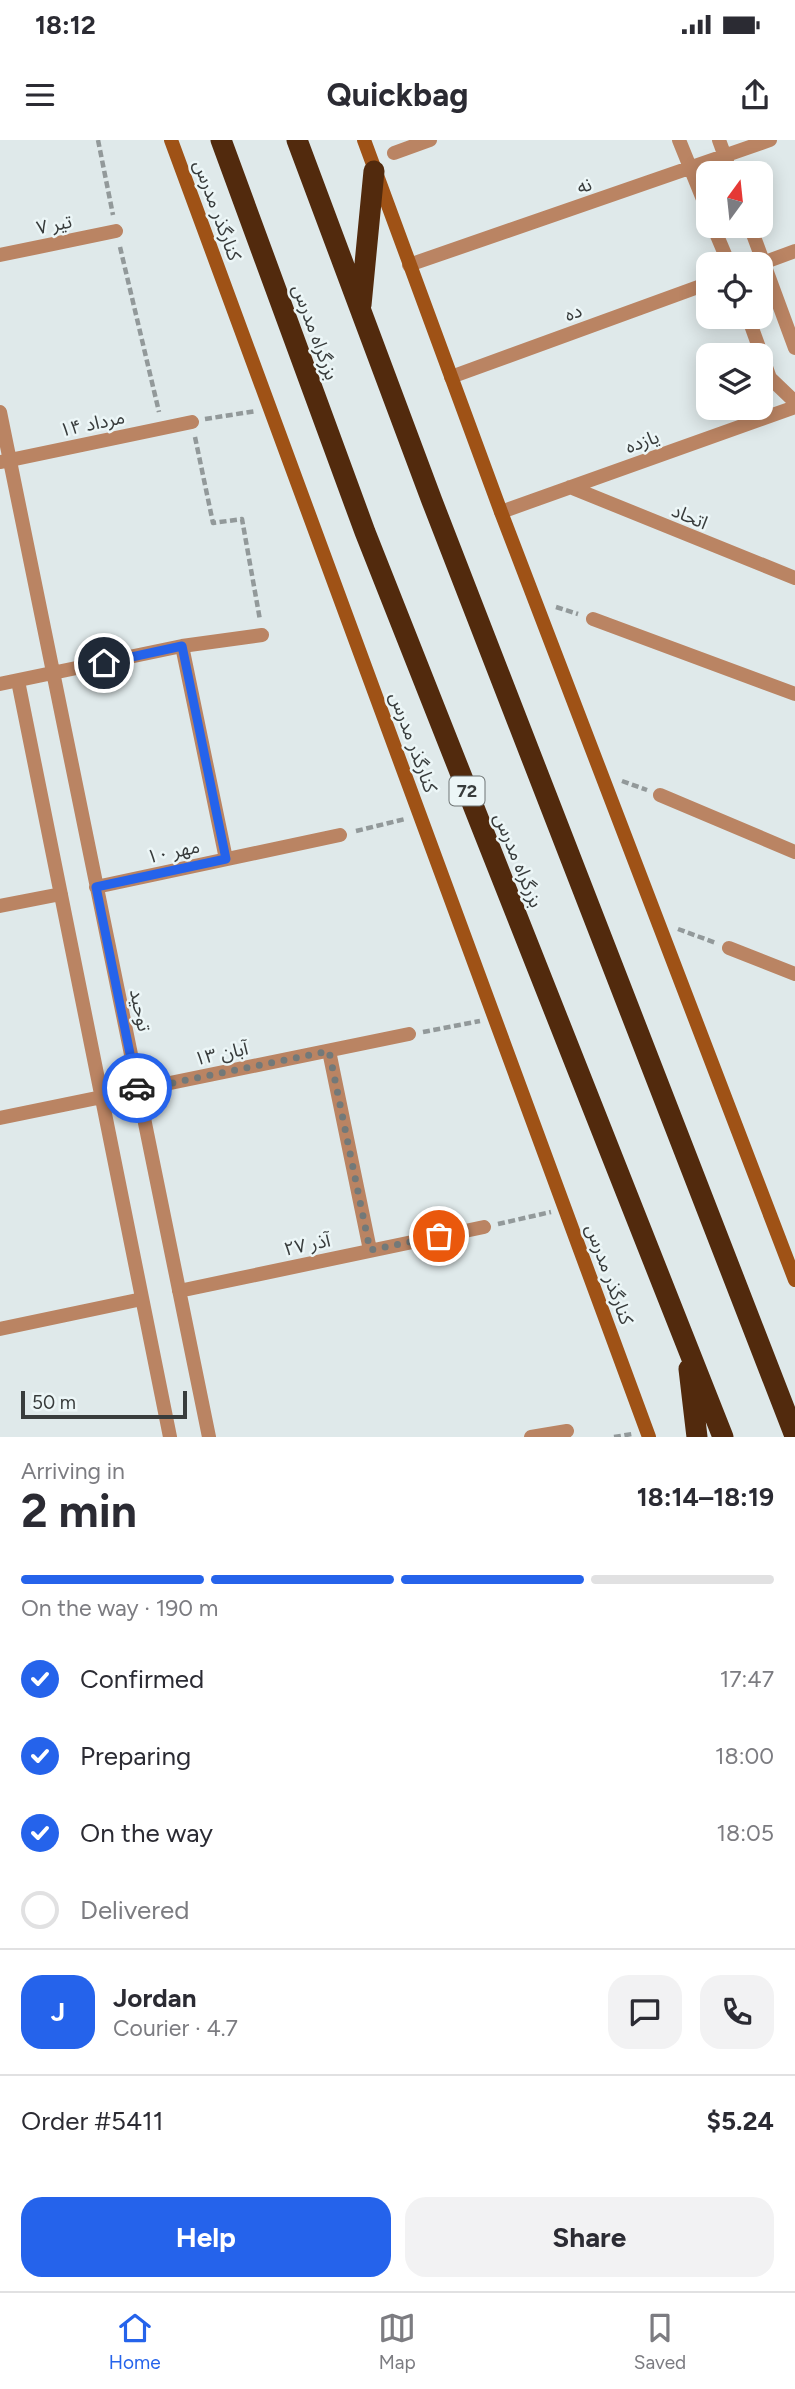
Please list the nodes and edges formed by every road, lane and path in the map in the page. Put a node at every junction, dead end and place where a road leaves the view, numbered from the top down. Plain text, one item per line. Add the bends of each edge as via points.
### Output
1 (98, 140) edge
2 (171, 140) edge
3 (221, 140) edge
4 (297, 140) edge
5 (364, 140) edge
6 (430, 140) edge
7 (679, 140) edge
8 (719, 140) edge
9 (770, 140) edge
10 (394, 153) dead end
11 (725, 157) junction
12 (726, 161) edge
13 (691, 169) junction
14 (374, 172) junction
15 (696, 182) edge
16 (116, 231) junction
17 (795, 251) edge
18 (0, 255) edge
19 (773, 260) edge
20 (409, 265) junction
21 (696, 288) edge
22 (773, 292) edge
23 (361, 310) junction
24 (752, 329) edge
25 (795, 348) edge
26 (452, 377) junction
27 (795, 405) edge
28 (270, 409) junction
29 (0, 412) edge
30 (192, 422) junction
31 (162, 428) junction
32 (5, 461) edge
33 (570, 487) junction
34 (501, 512) junction
35 (795, 578) edge
36 (535, 600) junction
37 (593, 619) joint
38 (262, 635) joint
39 (182, 646) junction
40 (52, 673) junction
41 (18, 681) junction
42 (0, 684) edge
43 (795, 694) edge
44 (602, 774) junction
45 (660, 795) joint
46 (420, 816) junction
47 (340, 835) joint
48 (795, 852) edge
49 (226, 859) junction
50 (96, 887) junction
51 (61, 894) junction
52 (0, 906) edge
53 (658, 921) junction
54 (729, 948) joint
55 (795, 974) edge
56 (495, 1018) junction
57 (410, 1034) joint
58 (329, 1051) junction
59 (138, 1090) junction
60 (101, 1097) junction
61 (0, 1118) edge
62 (565, 1209) junction
63 (484, 1227) joint
64 (370, 1250) junction
65 (795, 1280) edge
66 (179, 1291) junction
67 (142, 1299) junction
68 (0, 1329) edge
69 (686, 1343) junction
70 (567, 1431) dead end
71 (795, 1436) edge
72 (170, 1437) edge
73 (209, 1437) edge
74 (531, 1437) edge
75 (649, 1437) edge
76 (696, 1437) edge
77 (723, 1437) edge

1 - 16 path
2 - 28 street, کنارگذر مدرس
3 - 69 highway, بزرگراه مدرس / 72 via 365,532
4 - 23 highway
5 - 14 street
6 - 10 street
7 - 13 street
8 - 11 street
9 - 11 street, نه
11 - 12 street
11 - 13 street, نه
13 - 15 street
13 - 20 street, نه
14 - 20 street
14 - 23 highway
16 - 18 street, ۷ تیر
16 - 31 path
17 - 19 street
20 - 26 street
21 - 26 street, ده
22 - 25 street
23 - 71 highway
24 - 27 street via 770,378
26 - 34 street
27 - 33 street, یازده
28 - 30 path
28 - 46 street, کنارگذر مدرس
29 - 32 street, توحید
30 - 31 street, ۱۴ مرداد
30 - 38 path via 213,523 242,519
31 - 32 street, ۱۴ مرداد
32 - 40 street, توحید
33 - 34 street, یازده
33 - 35 street, اتحاد
34 - 36 street
36 - 37 path
36 - 44 street
37 - 43 street
38 - 39 street
39 - 40 street
39 - 49 street
40 - 41 street
40 - 50 street, توحید
41 - 42 street
41 - 51 street
44 - 45 path
44 - 53 street
45 - 48 street
46 - 47 path
46 - 56 street, کنارگذر مدرس
47 - 49 street, ۱۰ مهر
49 - 50 street, ۱۰ مهر
50 - 59 street, توحید
51 - 52 street
51 - 60 street
53 - 54 path
53 - 65 street
54 - 55 street
56 - 57 path
56 - 62 street, کنارگذر مدرس
57 - 58 street, ۱۳ آبان
58 - 59 street, ۱۳ آبان
58 - 64 street
59 - 60 street, ۱۳ آبان
59 - 66 street, توحید
60 - 61 street, ۱۳ آبان
60 - 67 street
62 - 63 path
62 - 75 street, کنارگذر مدرس
63 - 64 street, ۲۷ آذر
64 - 66 street, ۲۷ آذر
66 - 73 street, توحید
67 - 68 street
67 - 72 street
69 - 76 highway
69 - 77 highway, بزرگراه مدرس / 72
70 - 74 street

